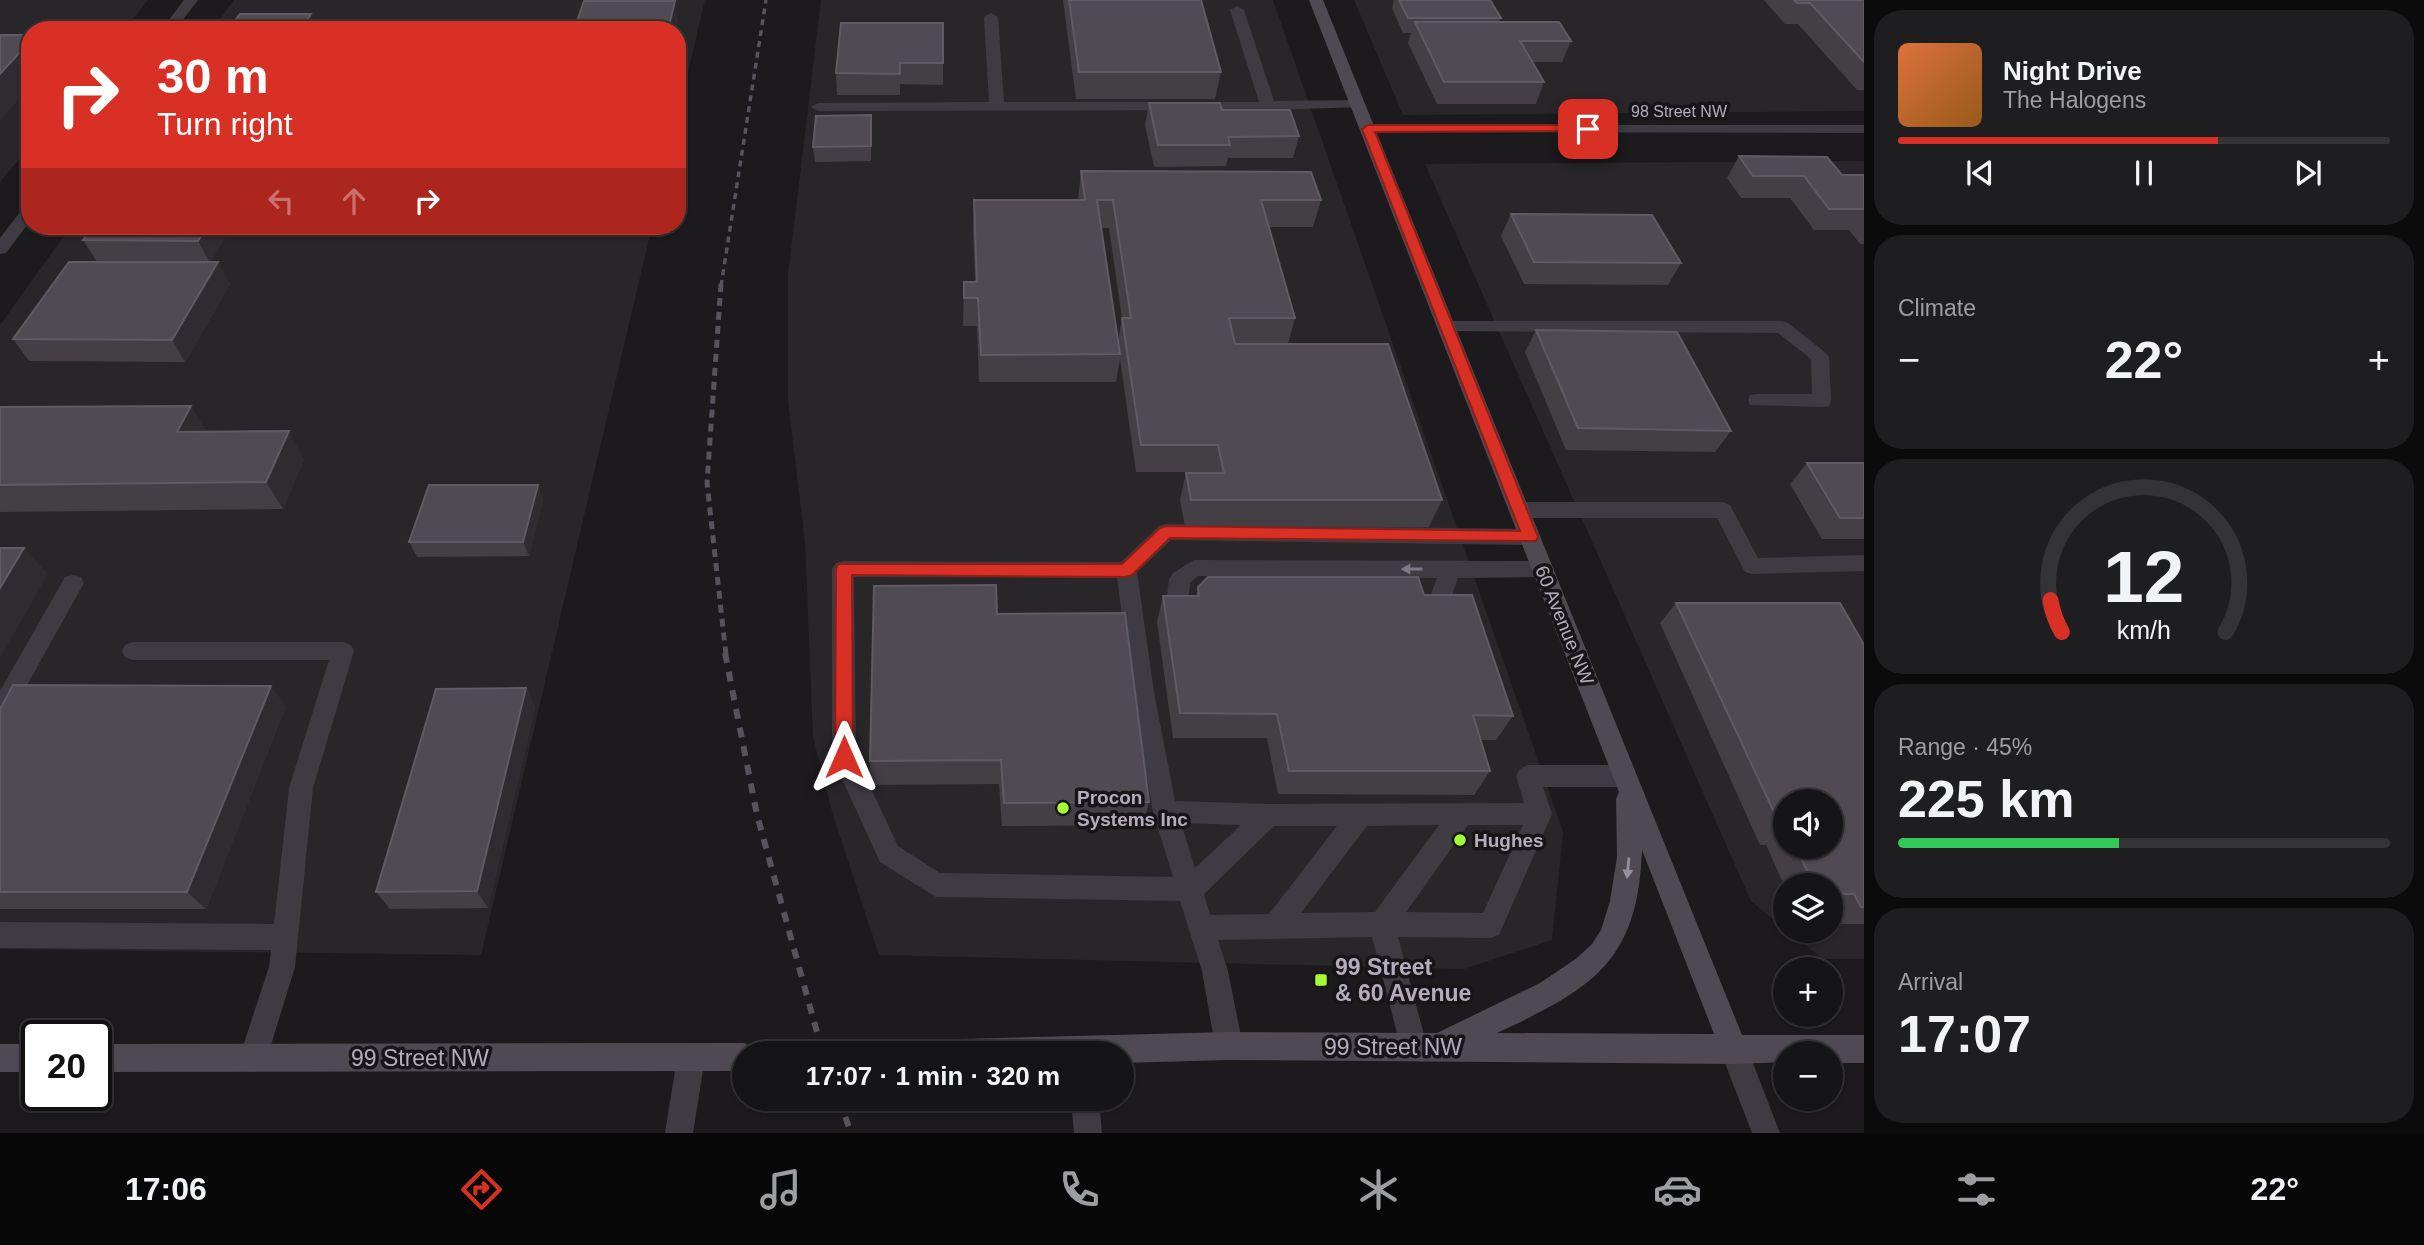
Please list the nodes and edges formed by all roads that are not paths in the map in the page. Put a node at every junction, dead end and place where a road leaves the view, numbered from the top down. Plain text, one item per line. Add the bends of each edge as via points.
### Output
1 (191, 0) edge
2 (1316, 0) edge
3 (1237, 10) dead end
4 (991, 17) dead end
5 (176, 21) edge
6 (1357, 104) junction
7 (1268, 106) junction
8 (818, 107) dead end
9 (997, 107) junction
10 (1368, 129) junction
11 (1864, 129) edge
12 (21, 222) edge
13 (0, 249) edge
14 (1447, 327) junction
15 (1757, 400) dead end
16 (1519, 510) junction
17 (1530, 537) junction
18 (1864, 564) edge
19 (1450, 569) junction
20 (1543, 569) junction
21 (1126, 570) junction
22 (73, 583) dead end
23 (1432, 621) edge
24 (1175, 622) edge
25 (133, 651) dead end
26 (0, 712) edge
27 (1625, 776) junction
28 (1165, 812) junction
29 (1362, 813) junction
30 (1463, 813) junction
31 (1540, 814) junction
32 (1269, 815) junction
33 (1191, 889) junction
34 (1382, 924) junction
35 (1276, 926) junction
36 (1203, 928) junction
37 (0, 935) edge
38 (283, 937) junction
39 (1229, 1046) junction
40 (1427, 1046) junction
41 (1134, 1049) edge
42 (1864, 1049) edge
43 (1734, 1050) junction
44 (732, 1057) edge
45 (0, 1058) edge
46 (21, 1058) edge
47 (112, 1058) edge
48 (253, 1058) junction
49 (691, 1058) junction
50 (1086, 1111) edge
51 (679, 1133) edge
52 (1088, 1133) edge
53 (1766, 1133) edge

1 - 5 street
2 - 6 street, 60 Avenue NW
3 - 7 street
4 - 9 street
6 - 7 street
6 - 10 street, 60 Avenue NW
7 - 9 street
8 - 9 street
10 - 11 street, 98 Street NW
10 - 14 street, 60 Avenue NW
12 - 13 street
14 - 15 street via 1782,327 1820,357 1822,401
14 - 16 street, 60 Avenue NW
16 - 17 street, 60 Avenue NW
16 - 18 street via 1723,510 1752,566
17 - 20 street, 60 Avenue NW
17 - 21 street via 1166,532
19 - 20 street
19 - 23 street
19 -> 24 street via 1194,568 1180,579
20 - 27 street, 60 Avenue NW
21 - 28 street
21 - 33 street via 844,569 844,757 889,854 936,886
22 - 26 street
25 - 38 street via 343,651 301,788
27 - 31 street via 1528,776
27 -> 40 street via 1630,818 1625,903 1603,951 1578,976
27 - 43 street, 60 Avenue NW
28 - 32 street
28 - 33 street
29 - 30 street
29 - 32 street
29 - 35 street
30 - 31 street
30 - 34 street
31 - 34 street via 1490,926
32 - 33 street
33 - 36 street
34 - 35 street
34 - 40 street
35 - 36 street
36 - 39 street
37 - 38 street
38 - 48 street via 282,967
39 - 40 street, 99 Street NW
39 - 41 street, 99 Street NW
40 - 43 street, 99 Street NW
42 - 43 street, 99 Street NW
43 - 53 street, 60 Avenue NW
44 - 49 street, 99 Street NW
45 - 46 street
47 - 48 street, 99 Street NW
48 - 49 street, 99 Street NW
49 - 51 street
50 - 52 street

